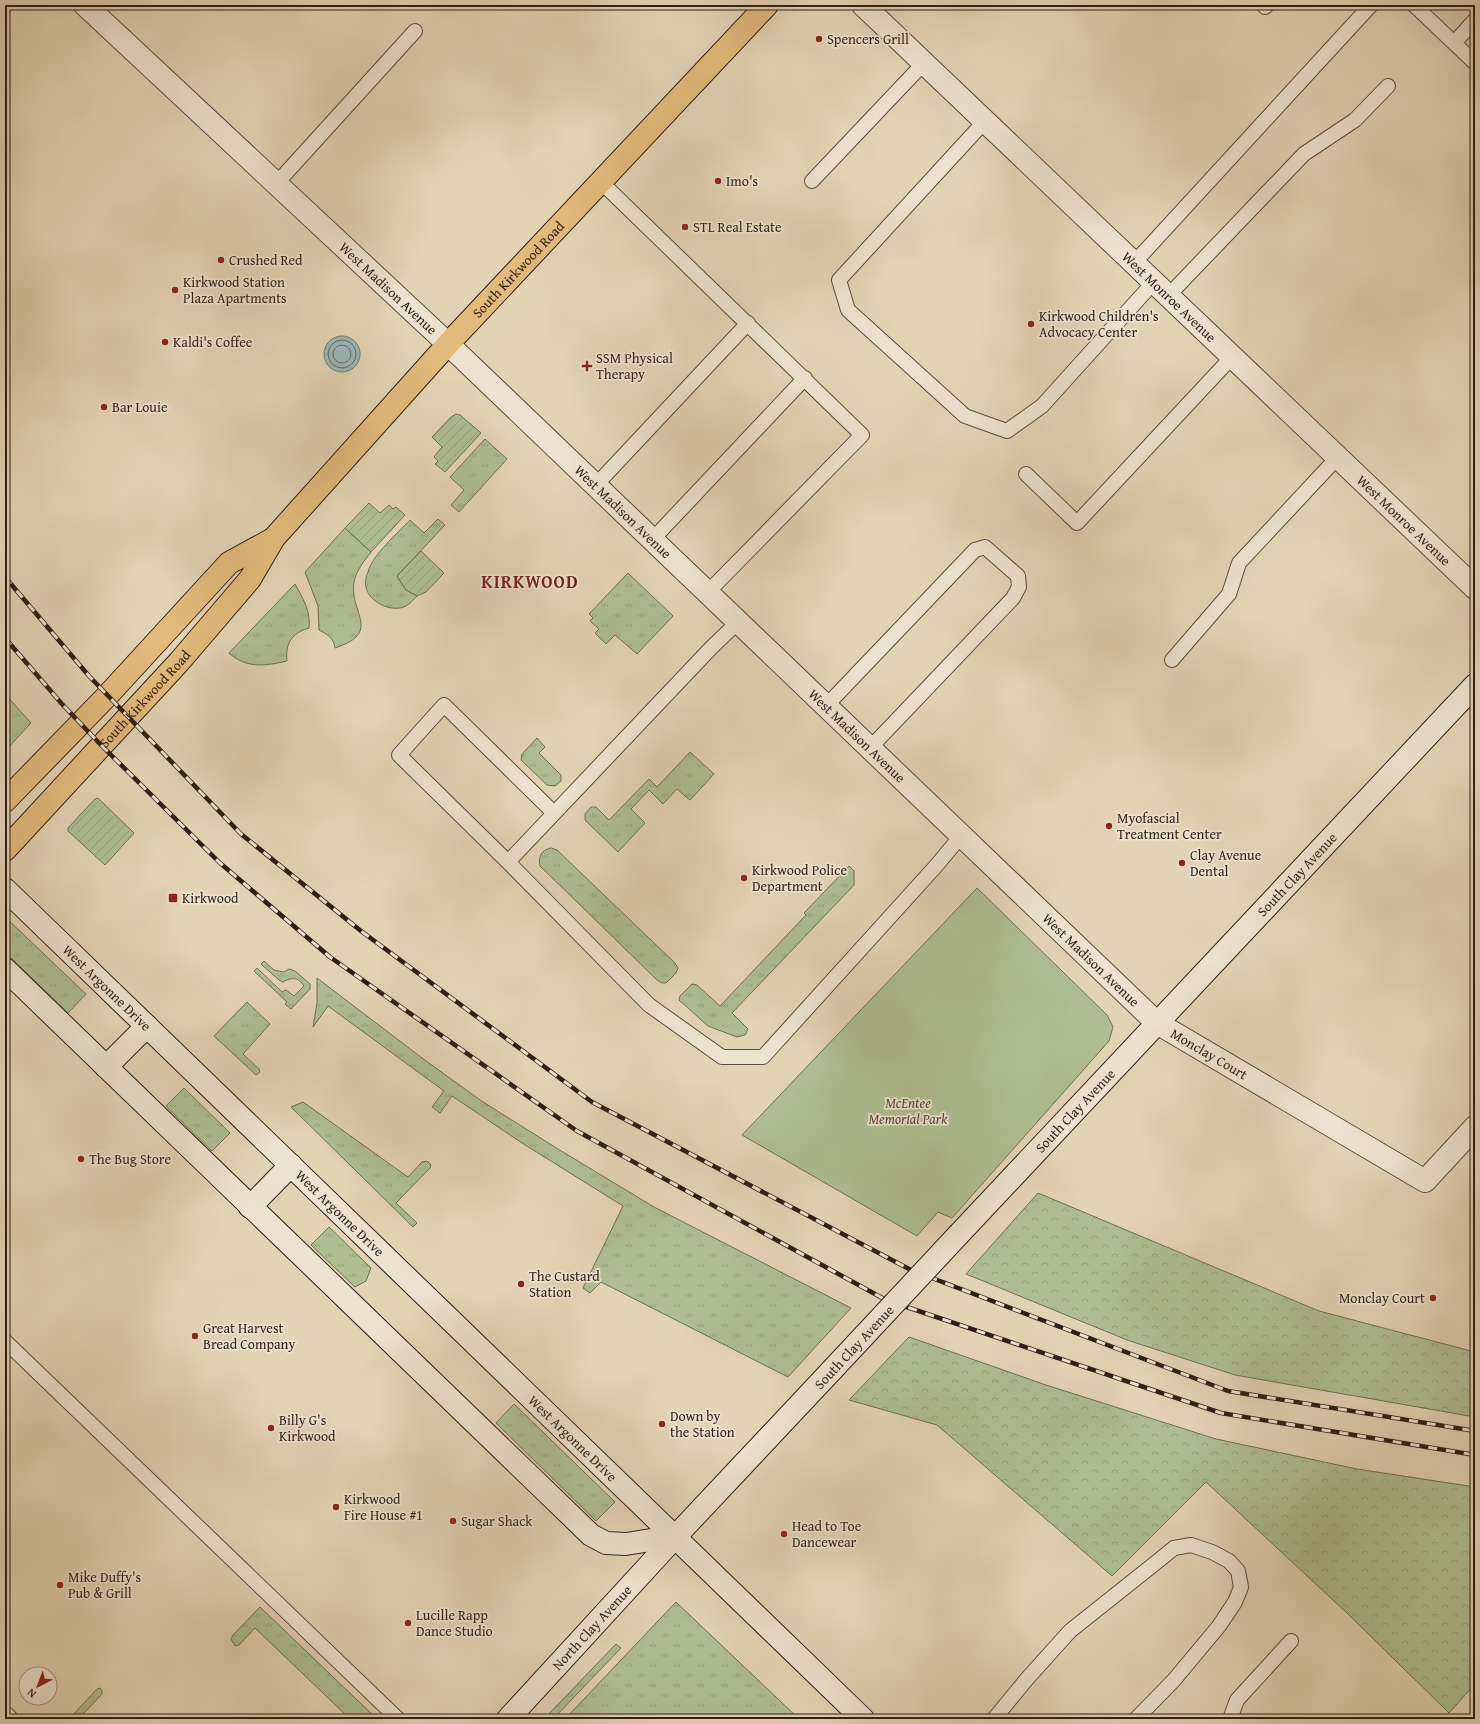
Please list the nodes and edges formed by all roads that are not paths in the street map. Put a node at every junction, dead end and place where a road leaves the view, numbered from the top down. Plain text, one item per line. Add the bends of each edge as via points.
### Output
1 (85, 5) edge
2 (767, 5) edge
3 (862, 5) edge
4 (1371, 5) edge
5 (1414, 5) edge
6 (1475, 20) edge
7 (415, 31) dead end
8 (1454, 43) junction
9 (924, 63) junction
10 (1475, 63) edge
11 (1388, 86) dead end
12 (985, 121) junction
13 (600, 181) junction
14 (812, 181) dead end
15 (276, 184) junction
16 (1134, 263) junction
17 (1161, 289) junction
18 (748, 323) junction
19 (448, 344) junction
20 (1232, 357) junction
21 (805, 378) junction
22 (1337, 458) junction
23 (1026, 474) dead end
24 (595, 486) junction
25 (274, 538) junction
26 (652, 540) junction
27 (1475, 588) edge
28 (707, 593) junction
29 (738, 622) junction
30 (1172, 660) dead end
31 (1475, 685) edge
32 (826, 706) junction
33 (870, 748) junction
34 (5, 801) edge
35 (554, 813) junction
36 (961, 836) junction
37 (5, 850) edge
38 (508, 862) junction
39 (5, 889) edge
40 (5, 969) edge
41 (1157, 1023) junction
42 (147, 1026) junction
43 (106, 1067) junction
44 (1475, 1126) edge
45 (291, 1165) junction
46 (250, 1207) junction
47 (5, 1341) edge
48 (676, 1536) junction
49 (1291, 1640) dead end
50 (398, 1719) edge
51 (508, 1719) edge
52 (863, 1719) edge
53 (994, 1719) edge
54 (1136, 1719) edge
55 (1230, 1719) edge

1 - 15 street, West Madison Avenue
2 - 13 main road, South Kirkwood Road
3 - 9 street, West Monroe Avenue
4 - 16 lane
5 - 8 lane
6 - 8 lane
7 - 15 lane
8 - 10 lane
9 - 12 street, West Monroe Avenue
9 - 14 lane
11 - 17 lane via 1356,120 1304,154
12 - 16 street, West Monroe Avenue
12 - 17 lane via 839,280 848,310 965,416 1007,431 1042,406
13 - 18 lane
13 - 19 main road, South Kirkwood Road
15 - 19 street, West Madison Avenue
16 - 17 street, West Monroe Avenue
17 - 20 street, West Monroe Avenue
18 - 21 lane
18 - 24 lane
19 - 24 street, West Madison Avenue
19 - 25 main road, South Kirkwood Road
20 - 22 street, West Monroe Avenue
20 - 23 lane via 1077,523
21 - 26 lane
21 - 28 lane via 862,435
22 - 27 street, West Monroe Avenue
22 - 30 lane via 1238,563 1229,594
24 - 26 street, West Madison Avenue
25 - 34 main road, South Kirkwood Road via 229,563 107,696
25 - 37 main road, South Kirkwood Road via 250,579 179,662
26 - 28 street, West Madison Avenue
28 - 29 street, West Madison Avenue
29 - 32 street, West Madison Avenue
29 - 35 lane
31 - 41 street, South Clay Avenue
32 - 33 street, West Madison Avenue
32 - 33 lane via 975,550 985,547 1018,576 1019,587 1013,598
33 - 36 street, West Madison Avenue
35 - 38 lane
35 - 38 lane via 444,705 399,755
36 - 38 lane via 763,1057 722,1057 649,1005
36 - 41 street, West Madison Avenue
39 - 42 street, West Argonne Drive
40 - 43 street
41 - 44 street, Monclay Court via 1425,1181
41 - 48 street, South Clay Avenue, bridge
42 - 43 street
42 - 45 street, West Argonne Drive
43 - 46 street
45 - 46 street
45 - 48 street, West Argonne Drive
46 - 48 street via 591,1535 606,1543 626,1544
47 - 50 lane
48 - 51 street, North Clay Avenue
48 - 52 street, West Argonne Drive
49 - 55 lane via 1237,1700
53 - 54 lane via 1070,1631 1174,1548 1191,1545 1212,1552 1229,1561 1238,1571 1241,1587 1235,1602 1219,1626 1174,1680

